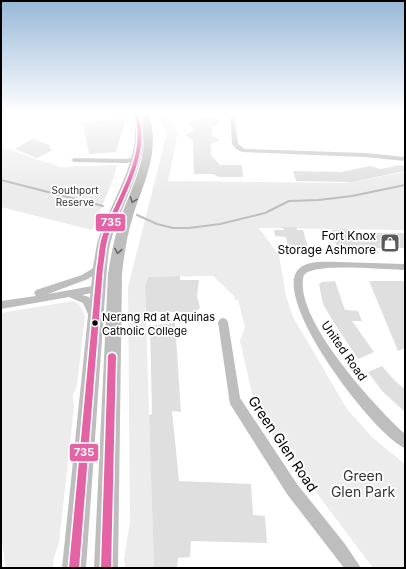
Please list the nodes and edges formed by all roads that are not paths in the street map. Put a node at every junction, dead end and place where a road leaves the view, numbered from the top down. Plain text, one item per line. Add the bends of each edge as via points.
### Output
1 (139, 139) edge
2 (149, 139) edge
3 (234, 139) edge
4 (136, 159) junction
5 (147, 159) junction
6 (405, 159) edge
7 (74, 160) dead end
8 (110, 160) junction
9 (122, 161) junction
10 (131, 172) junction
11 (405, 267) edge
12 (100, 268) junction
13 (104, 286) junction
14 (58, 295) junction
15 (11, 303) junction
16 (1, 305) edge
17 (223, 322) dead end
18 (94, 327) junction
19 (405, 442) edge
20 (73, 565) edge
21 (106, 568) edge
22 (353, 568) edge

1 - 4 main road
2 - 5 main road
3 - 6 street via 238,151 365,155
4 - 5 main road
4 - 8 street via 133,157
4 - 9 street
4 - 10 main road
5 -> 13 main road via 122,232 118,253
7 - 8 street
8 - 9 street
9 - 10 street via 129,165
10 - 12 main road via 105,238
11 - 19 street, United Road via 313,266 300,272 297,283 301,305 311,330 358,394 386,426
12 - 13 main road
12 - 15 street via 85,277
13 - 14 street
13 - 18 main road
13 - 21 main road
14 - 15 street
14 - 18 street via 78,296 86,300
15 - 16 street
17 - 22 street, Green Glen Road via 234,400 292,489
18 - 20 main road

